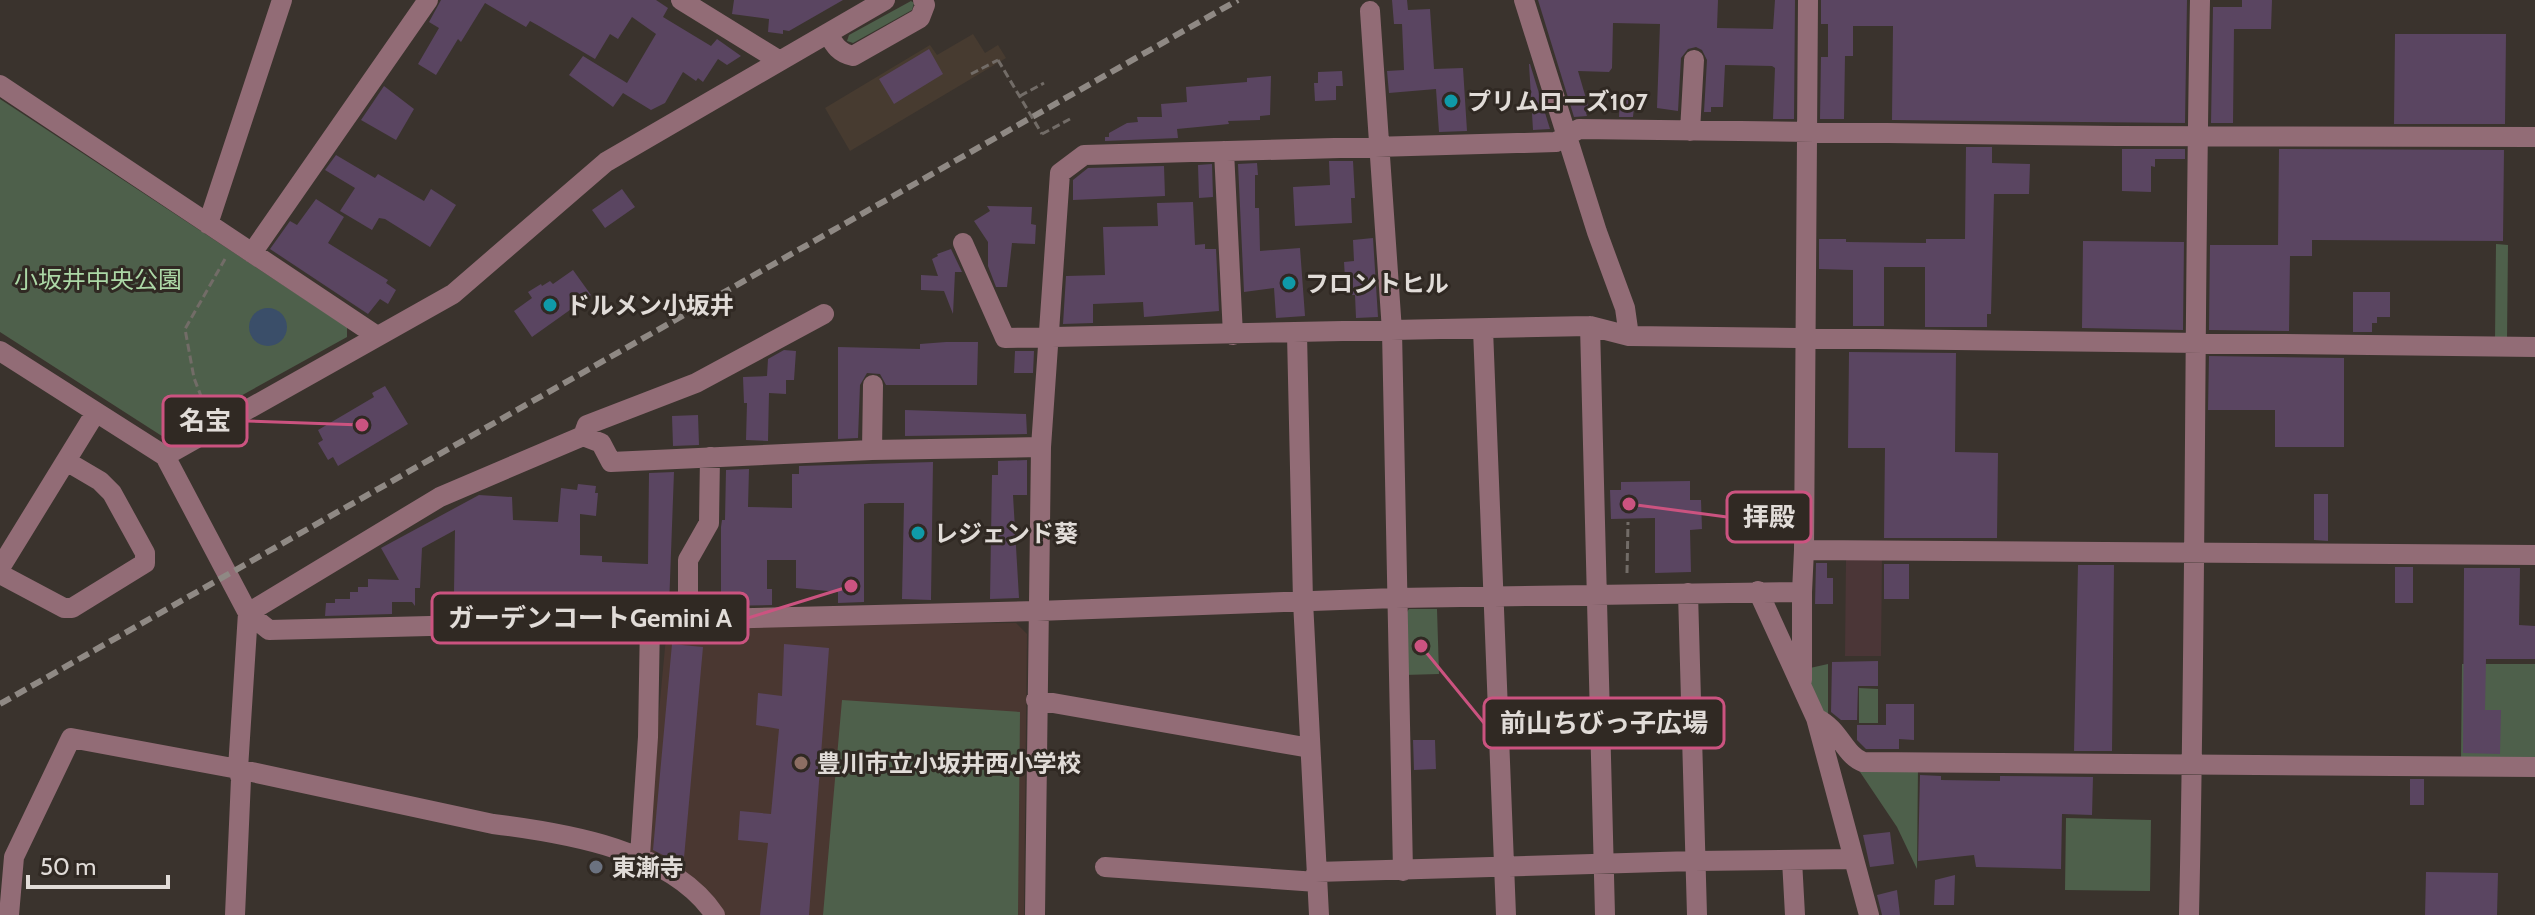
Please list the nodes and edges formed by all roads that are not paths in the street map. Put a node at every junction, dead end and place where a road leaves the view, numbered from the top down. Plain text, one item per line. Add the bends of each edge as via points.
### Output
1 (282, 0) edge
2 (428, 0) edge
3 (681, 0) edge
4 (885, 0) edge
5 (923, 0) edge
6 (1524, 0) edge
7 (1808, 0) edge
8 (2200, 0) edge
9 (1370, 11) dead end
10 (828, 34) junction
11 (1694, 60) dead end
12 (780, 61) junction
13 (0, 85) edge
14 (1690, 131) junction
15 (1808, 132) junction
16 (1568, 136) junction
17 (2197, 136) junction
18 (2535, 137) edge
19 (1380, 147) junction
20 (1224, 151) junction
21 (208, 224) junction
22 (963, 243) dead end
23 (244, 247) junction
24 (824, 314) dead end
25 (1590, 326) junction
26 (1483, 329) junction
27 (1392, 331) junction
28 (1297, 334) junction
29 (1233, 335) junction
30 (377, 336) junction
31 (1629, 336) junction
32 (1048, 338) junction
33 (1806, 340) junction
34 (2195, 344) junction
35 (2535, 347) edge
36 (0, 351) edge
37 (873, 385) dead end
38 (96, 412) junction
39 (583, 436) junction
40 (1041, 447) junction
41 (872, 450) junction
42 (165, 456) junction
43 (710, 457) junction
44 (66, 461) junction
45 (1804, 550) junction
46 (2195, 555) junction
47 (2535, 555) edge
48 (0, 568) edge
49 (0, 574) edge
50 (1758, 591) junction
51 (1802, 592) junction
52 (1688, 593) junction
53 (1597, 594) junction
54 (1495, 596) junction
55 (1396, 598) junction
56 (1303, 601) junction
57 (1037, 611) junction
58 (248, 613) junction
59 (688, 620) junction
60 (650, 621) junction
61 (1802, 688) junction
62 (1036, 700) junction
63 (1816, 718) junction
64 (1310, 748) junction
65 (2193, 765) junction
66 (2535, 767) edge
67 (238, 769) junction
68 (640, 856) junction
69 (1854, 859) junction
70 (1792, 860) junction
71 (1694, 861) junction
72 (1604, 863) junction
73 (1505, 866) junction
74 (1105, 867) dead end
75 (1403, 871) junction
76 (1317, 877) junction
77 (9, 915) edge
78 (235, 915) edge
79 (715, 915) edge
80 (1035, 915) edge
81 (1319, 915) edge
82 (1506, 915) edge
83 (1605, 915) edge
84 (1697, 915) edge
85 (1795, 915) edge
86 (1869, 915) edge
87 (2189, 915) edge

1 - 21 street
2 - 23 street
3 - 12 street
4 - 10 street
5 - 10 street via 920,18 853,56 836,48
6 - 16 street
7 - 15 street
8 - 17 street
9 - 19 street
10 - 12 street
11 - 14 street
12 - 30 street via 606,162 453,294
13 - 21 street
14 - 15 street
14 - 16 street via 1579,129
15 - 17 street
15 - 33 street
16 - 19 street via 1556,142
16 - 31 street via 1625,308
17 - 18 street
17 - 34 street
19 - 20 street
19 - 27 street
20 - 29 street
20 - 32 street via 1084,155 1060,173
21 - 23 street
22 - 32 street via 1005,338
23 - 30 street
24 - 39 street via 696,383 587,425
25 - 26 street
25 - 31 street
25 - 53 street
26 - 27 street
26 - 54 street
27 - 28 street
27 - 55 street
28 - 29 street
28 - 56 street
29 - 32 street
30 - 42 street
31 - 33 street
32 - 40 street
33 - 34 street
33 - 45 street
34 - 35 street
34 - 46 street
36 - 38 street
37 - 41 street
38 - 42 street
38 - 44 street
39 - 43 street via 601,443 611,462
39 - 58 street via 440,497
40 - 41 street
40 - 57 street
41 - 43 street
42 - 58 street
43 - 59 street via 709,523 688,560
44 - 48 street
44 - 49 street via 112,493 145,553 145,563 72,608
45 - 46 street
45 - 51 street
46 - 47 street
46 - 65 street
50 - 51 street
50 - 52 street
50 - 61 street
51 - 61 street
52 - 53 street
52 - 71 street
53 - 54 street
53 - 72 street
54 - 55 street
54 - 73 street
55 - 56 street
55 - 75 street
56 - 57 street
56 - 64 street
57 - 59 street
57 - 62 street
58 - 60 street via 269,630
58 - 67 street
59 - 60 street
60 - 68 street
61 - 63 street
62 - 64 street
62 - 80 street
63 - 65 street via 1831,725 1853,757 1863,762
63 - 69 street
64 - 76 street
65 - 66 street
65 - 87 street
67 - 68 street
67 - 77 street via 71,738 14,857
67 - 78 street
68 - 79 street via 689,883
69 - 70 street
69 - 86 street
70 - 71 street
70 - 85 street
71 - 72 street
71 - 84 street
72 - 73 street
72 - 83 street
73 - 75 street
73 - 82 street
74 - 76 street
75 - 76 street
76 - 81 street

